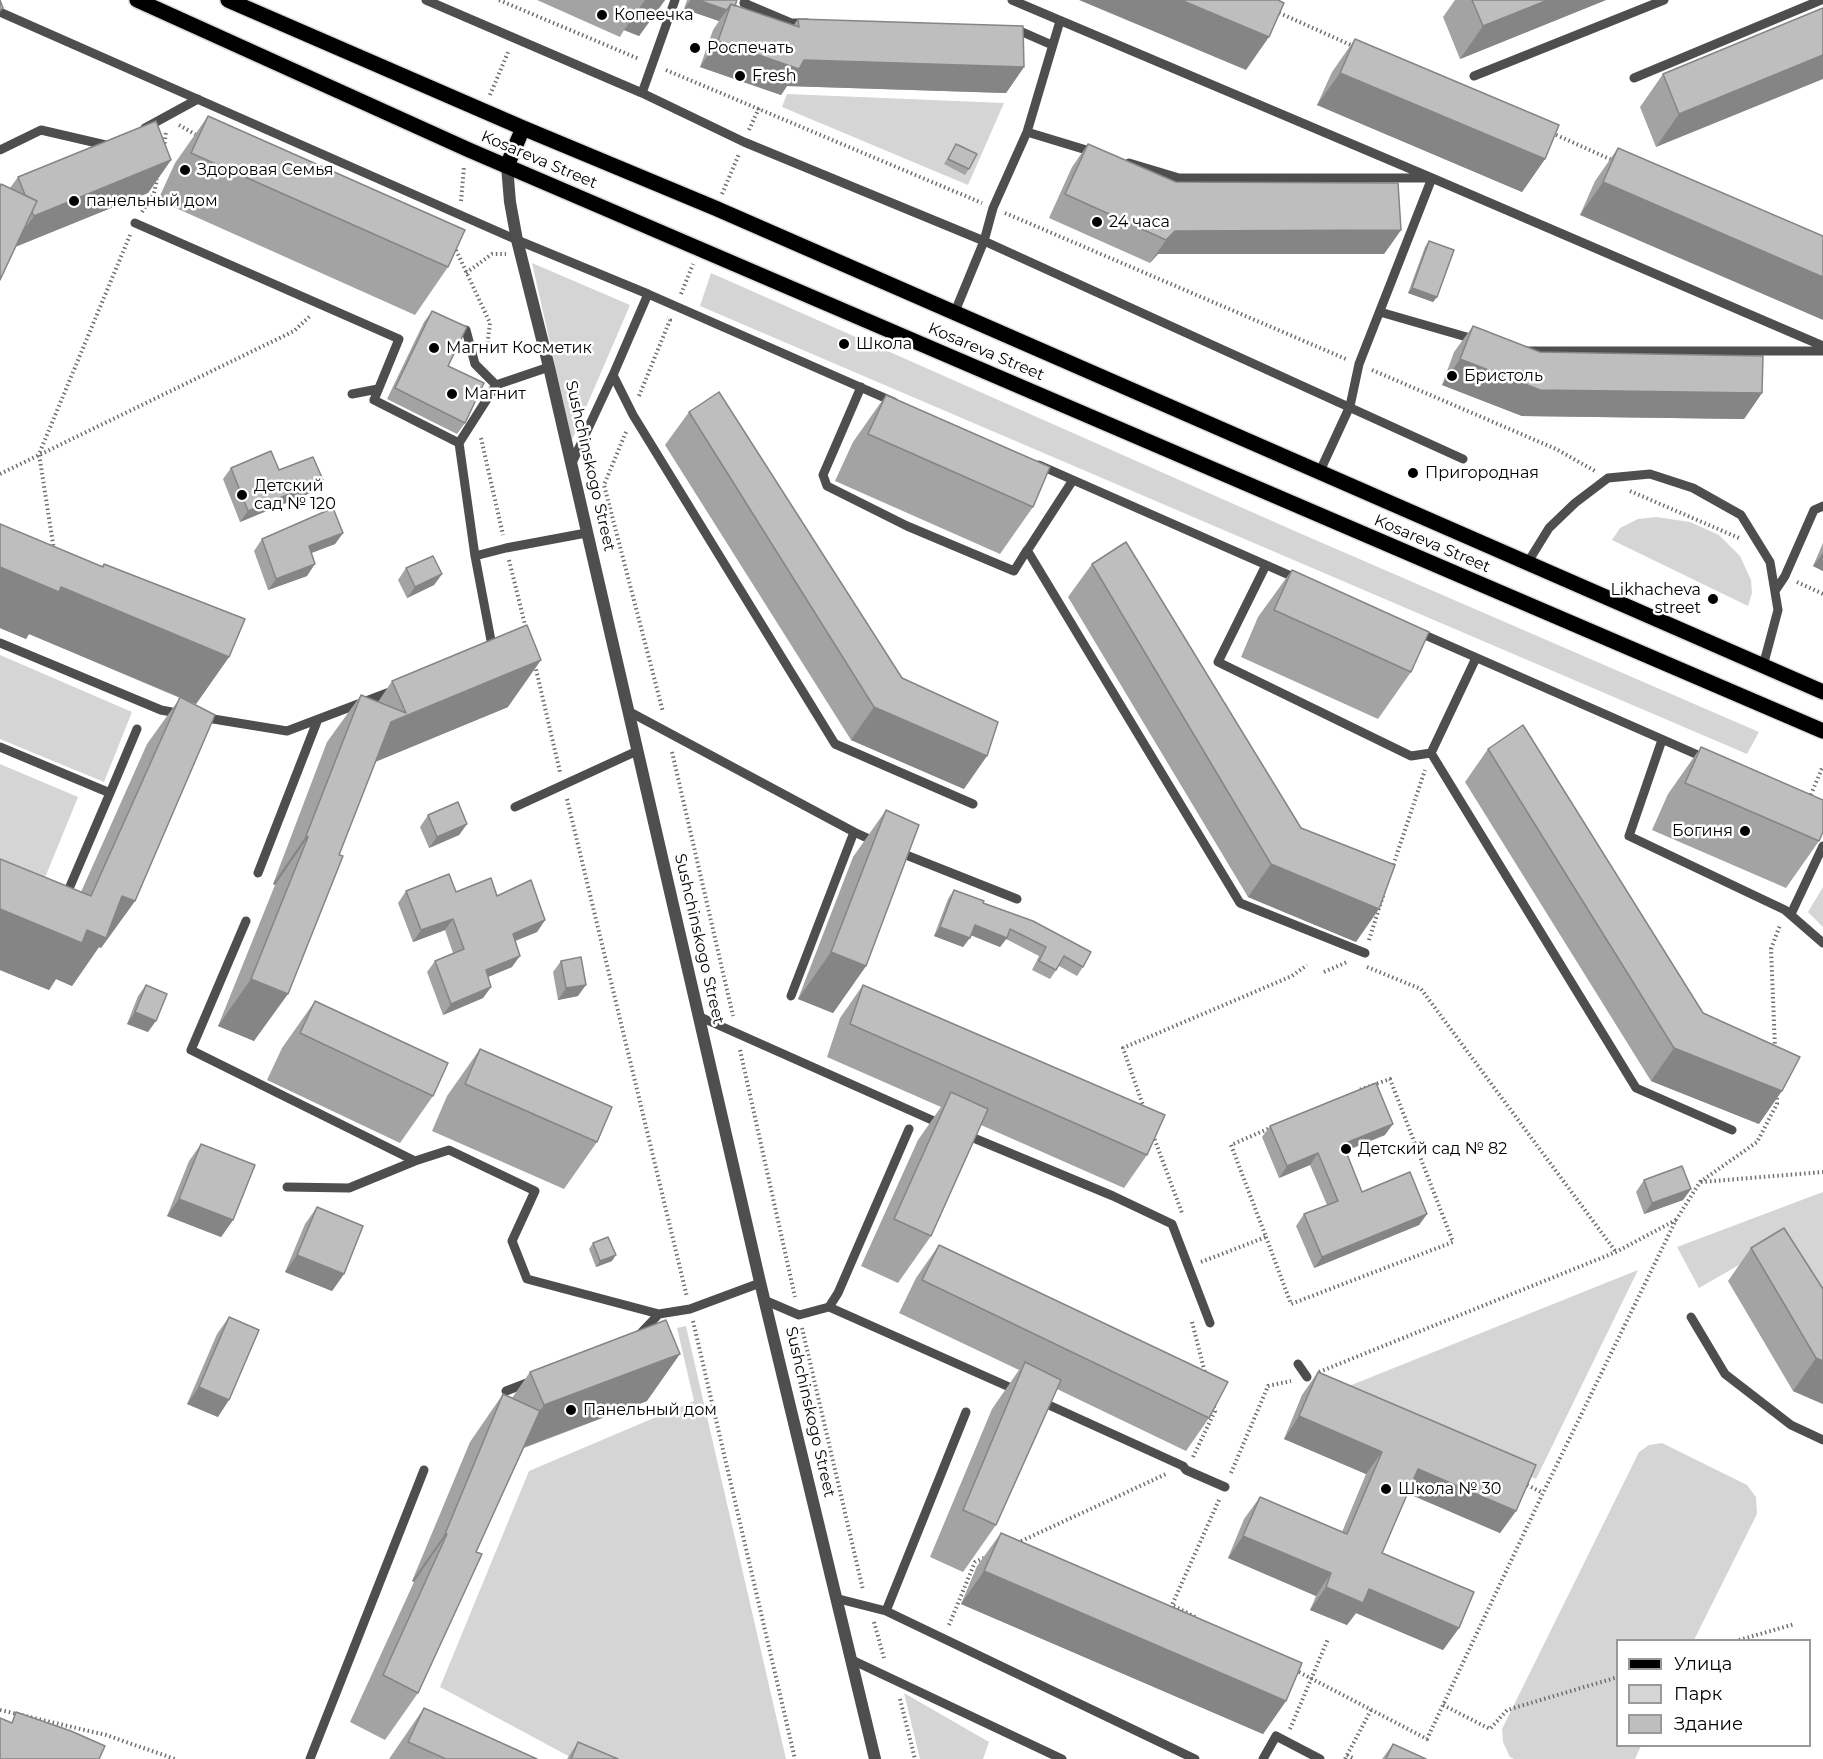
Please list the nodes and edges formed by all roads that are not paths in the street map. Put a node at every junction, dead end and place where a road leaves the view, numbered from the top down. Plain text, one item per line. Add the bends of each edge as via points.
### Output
1 (137, 0) edge
2 (228, 0) edge
3 (426, 0) edge
4 (675, 0) edge
5 (745, 0) edge
6 (1012, 0) edge
7 (1664, 0) edge
8 (1821, 0) edge
9 (0, 12) edge
10 (1060, 21) junction
11 (814, 24) edge
12 (997, 30) edge
13 (1052, 45) junction
14 (1474, 76) dead end
15 (1634, 78) dead end
16 (642, 93) junction
17 (198, 99) junction
18 (523, 128) junction
19 (140, 131) edge
20 (1027, 132) junction
21 (122, 142) edge
22 (113, 147) junction
23 (0, 150) edge
24 (92, 155) edge
25 (1103, 155) edge
26 (1114, 158) edge
27 (507, 166) junction
28 (1432, 178) junction
29 (135, 223) road end
30 (517, 240) junction
31 (984, 241) junction
32 (648, 294) junction
33 (1380, 312) junction
34 (954, 314) junction
35 (466, 330) edge
36 (1482, 341) edge
37 (1823, 346) edge
38 (1515, 351) edge
39 (1823, 351) edge
40 (549, 368) junction
41 (613, 375) junction
42 (496, 385) junction
43 (861, 387) junction
44 (378, 388) junction
45 (352, 394) dead end
46 (903, 406) edge
47 (1350, 406) junction
48 (459, 443) junction
49 (1463, 459) dead end
50 (1029, 461) edge
51 (571, 465) junction
52 (1320, 471) junction
53 (1073, 480) junction
54 (1823, 507) edge
55 (586, 533) junction
56 (1028, 550) junction
57 (475, 556) junction
58 (1528, 562) junction
59 (1266, 565) junction
60 (1308, 584) edge
61 (1775, 591) junction
62 (1413, 630) edge
63 (0, 643) edge
64 (483, 656) edge
65 (1476, 658) junction
66 (1763, 666) junction
67 (406, 685) edge
68 (1823, 692) edge
69 (628, 711) junction
70 (318, 719) junction
71 (137, 729) dead end
72 (1823, 731) edge
73 (1662, 740) junction
74 (0, 747) edge
75 (637, 751) junction
76 (1431, 753) junction
77 (1714, 763) edge
78 (110, 792) junction
79 (973, 804) dead end
80 (515, 807) dead end
81 (854, 832) junction
82 (1823, 846) edge
83 (258, 873) dead end
84 (1017, 899) dead end
85 (63, 902) edge
86 (1788, 912) junction
87 (246, 921) dead end
88 (1823, 943) edge
89 (1365, 952) road end
90 (791, 996) dead end
91 (698, 1016) junction
92 (909, 1129) dead end
93 (1732, 1130) dead end
94 (415, 1161) junction
95 (287, 1187) dead end
96 (760, 1283) junction
97 (764, 1300) junction
98 (830, 1307) junction
99 (659, 1314) junction
100 (1691, 1317) dead end
101 (1210, 1323) dead end
102 (633, 1341) edge
103 (1298, 1364) dead end
104 (1307, 1377) road end
105 (538, 1379) edge
106 (506, 1391) dead end
107 (966, 1413) dead end
108 (1823, 1440) edge
109 (424, 1470) dead end
110 (1225, 1487) road end
111 (835, 1598) junction
112 (886, 1611) junction
113 (852, 1660) junction
114 (310, 1759) edge
115 (876, 1759) edge
116 (1062, 1759) edge
117 (1195, 1759) edge
118 (1263, 1759) edge
119 (1320, 1759) edge

1 - 27 main road, Kosareva Street
2 - 18 main road, Kosareva Street
3 - 16 lane
4 - 16 lane
5 - 11 lane via 744,3 791,23
6 - 10 lane
7 - 14 lane
8 - 15 lane
9 - 17 lane
10 - 13 lane
10 - 28 lane
12 - 13 lane via 1020,31
13 - 20 lane
16 - 31 lane via 744,142
17 - 19 lane
17 - 30 lane
18 - 27 main road, Sushchinskogo Street
18 - 34 main road, Kosareva Street
20 - 25 lane
20 - 31 lane via 993,208
21 - 22 lane
22 - 23 lane via 40,130
22 - 24 lane
26 - 28 lane via 1179,178
27 - 30 street, Sushchinskogo Street
27 - 72 main road, Kosareva Street
28 - 33 lane
28 - 37 lane
29 - 44 lane via 399,339
30 - 32 lane
30 - 40 street, Sushchinskogo Street
31 - 34 lane
31 - 47 lane
32 - 41 lane
32 - 43 lane
33 - 36 lane
33 - 47 lane via 1359,364
34 - 52 main road, Kosareva Street
35 - 42 lane via 475,364
38 - 39 lane
40 - 42 lane
40 - 51 street, Sushchinskogo Street
41 - 51 lane
41 - 79 lane via 633,415 835,744
42 - 48 lane
43 - 46 lane
43 - 56 lane via 823,475 827,486 907,526 1014,571
44 - 45 lane
44 - 48 lane via 374,400
47 - 49 lane
47 - 52 lane
48 - 57 lane
50 - 53 lane
51 - 55 street, Sushchinskogo Street
52 - 58 main road, Kosareva Street
53 - 56 lane
53 - 59 lane
54 - 61 lane via 1814,510
55 - 57 lane
55 - 69 street, Sushchinskogo Street
56 - 89 lane via 1239,903
57 - 64 lane via 494,651
58 - 61 lane via 1549,528 1608,478 1650,474 1693,488 1741,515 1770,562
58 - 66 main road, Kosareva Street
59 - 60 lane
59 - 76 lane via 1218,662 1411,756
61 - 66 lane via 1778,610
62 - 65 lane
63 - 70 lane via 161,710 287,731
65 - 73 lane
65 - 76 lane
66 - 68 main road, Kosareva Street
67 - 70 lane
69 - 75 street, Sushchinskogo Street
69 - 81 lane
70 - 83 lane
71 - 78 lane
73 - 77 lane
73 - 86 lane via 1629,836
74 - 78 lane
75 - 80 lane
75 - 91 street, Sushchinskogo Street
76 - 93 lane via 1636,1088
78 - 85 lane
81 - 84 lane
81 - 90 lane
82 - 86 lane
86 - 88 lane
87 - 94 lane via 191,1050
91 - 96 street, Sushchinskogo Street
91 - 101 lane via 1172,1224
92 - 98 lane
94 - 95 lane via 350,1188
94 - 99 lane via 449,1150 535,1191 512,1241 527,1279
96 - 97 street, Sushchinskogo Street
96 - 99 lane via 690,1309
97 - 98 lane via 799,1315
97 - 111 street, Sushchinskogo Street
98 - 110 lane
99 - 102 lane
100 - 108 lane via 1725,1374 1791,1425
103 - 104 lane
105 - 106 lane
107 - 112 lane
109 - 114 lane
111 - 112 lane
111 - 113 street, Sushchinskogo Street
112 - 117 lane
113 - 115 street, Sushchinskogo Street
113 - 116 lane
118 - 119 lane via 1276,1736

